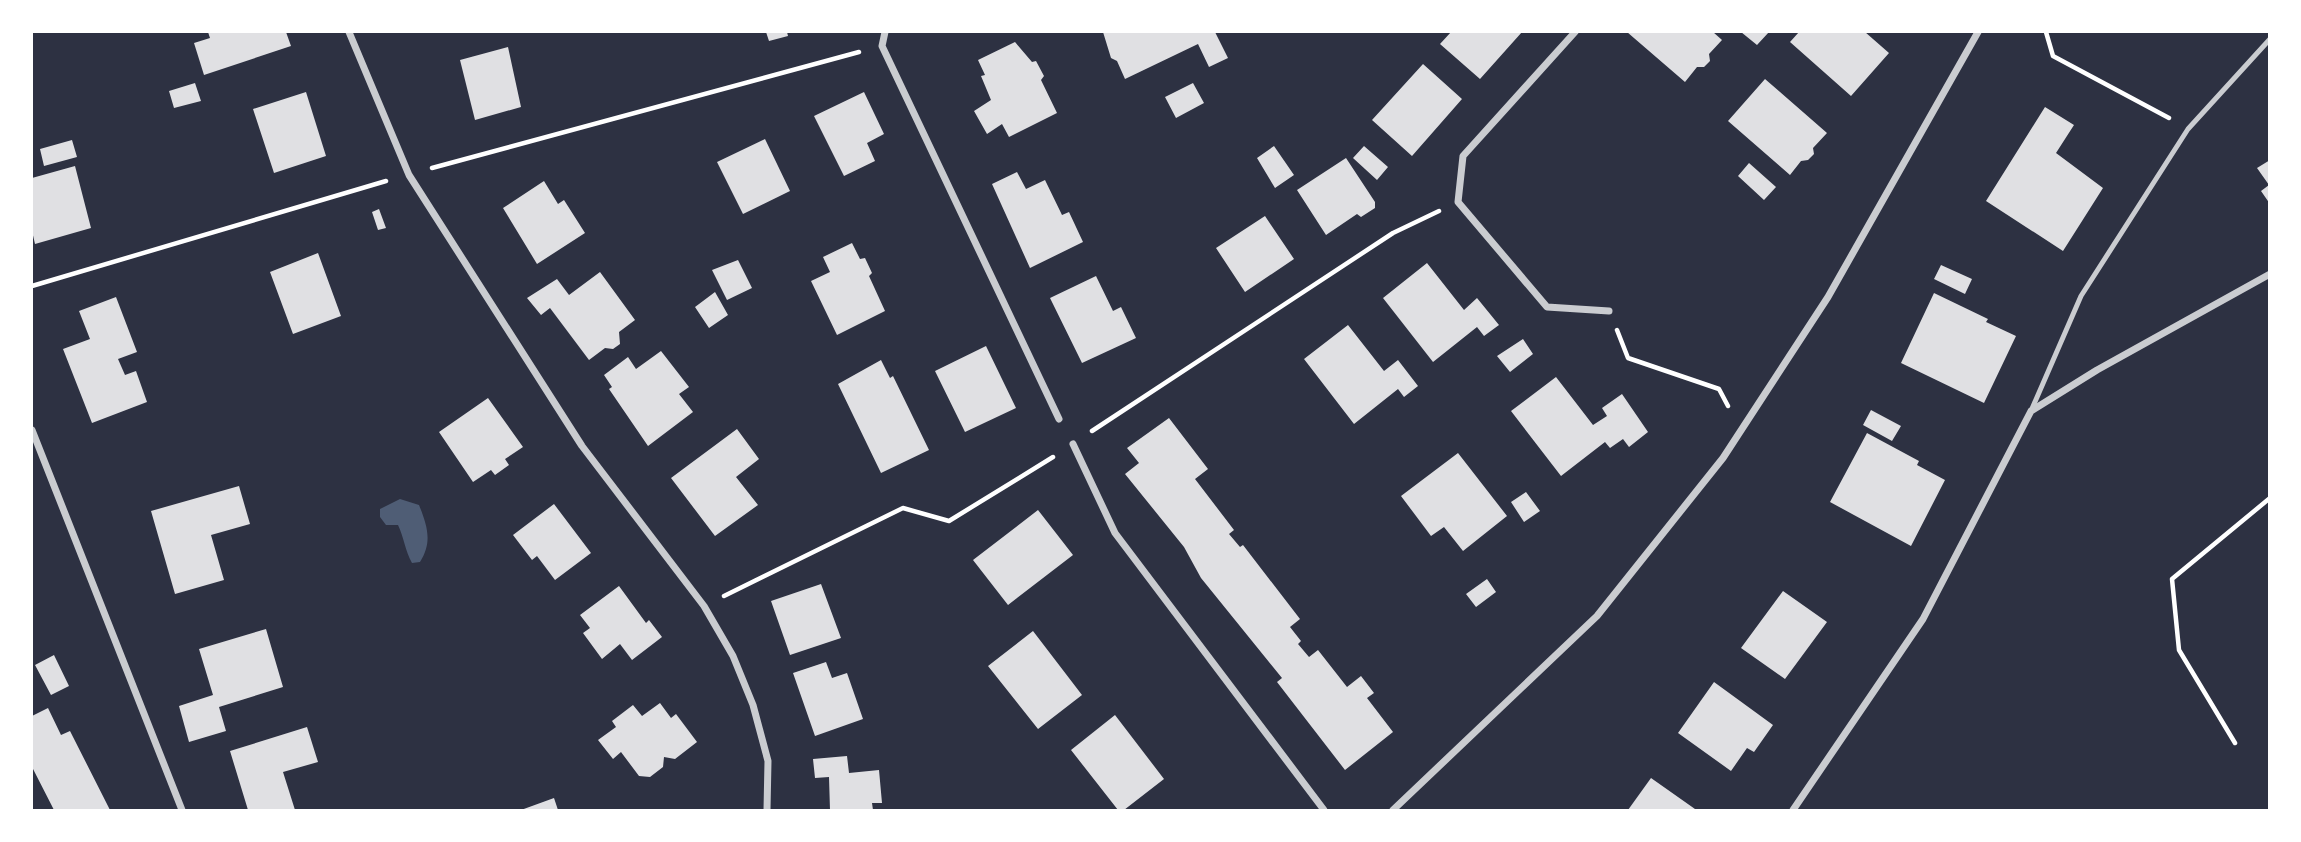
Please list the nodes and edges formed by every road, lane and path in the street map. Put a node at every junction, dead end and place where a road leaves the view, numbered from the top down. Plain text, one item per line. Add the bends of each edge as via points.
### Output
1 (349, 32) edge
2 (885, 32) edge
3 (1575, 32) edge
4 (1978, 32) edge
5 (2046, 32) edge
6 (2270, 39) edge
7 (882, 46) junction
8 (2188, 129) junction
9 (409, 175) junction
10 (1458, 202) junction
11 (2270, 274) edge
12 (32, 286) edge
13 (1609, 311) joint
14 (2031, 411) junction
15 (1059, 419) dead end
16 (32, 430) edge
17 (1741, 432) junction
18 (1073, 444) junction
19 (2270, 498) edge
20 (704, 606) junction
21 (2235, 743) dead end
22 (182, 810) edge
23 (767, 810) edge
24 (1324, 810) edge
25 (1393, 810) edge
26 (1793, 810) edge

1 - 9 street
2 - 7 street
3 - 10 street via 1464,156
4 - 17 street via 1828,297
5 - 8 path via 2053,55
6 - 8 lane
7 - 9 path
7 - 15 street
8 - 14 lane via 2081,296
9 - 12 path
9 - 20 street via 582,446
10 - 13 street via 1547,307
10 - 18 path via 1393,233
11 - 14 street
13 - 17 path via 1628,358 1719,389
14 - 26 street via 1923,619
16 - 22 street
17 - 25 street via 1597,616
18 - 20 path via 949,521 903,508
18 - 24 street via 1115,533
19 - 21 path via 2172,579 2179,650
20 - 23 street via 733,656 753,705 768,761

